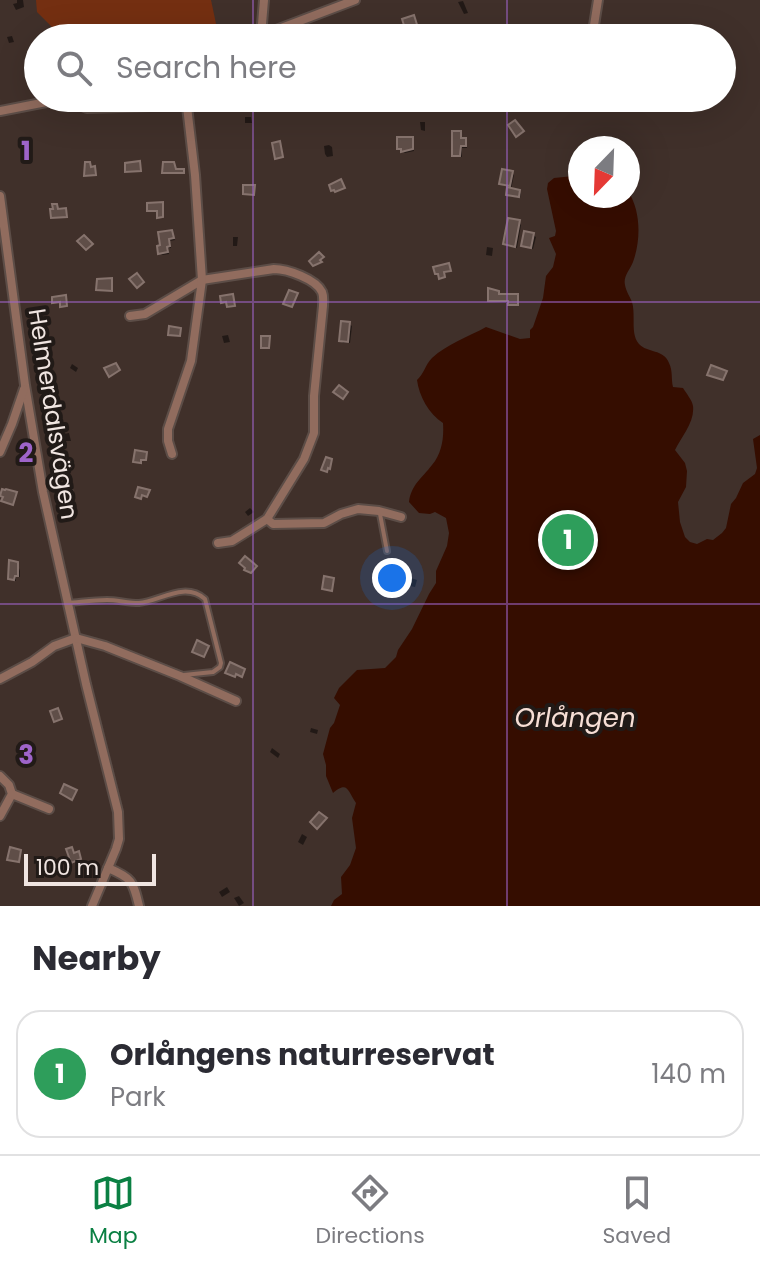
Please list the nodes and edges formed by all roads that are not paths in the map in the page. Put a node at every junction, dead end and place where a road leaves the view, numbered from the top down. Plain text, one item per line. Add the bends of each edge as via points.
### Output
1 (264, 0) edge
2 (355, 0) edge
3 (598, 0) edge
4 (260, 24) edge
5 (292, 24) edge
6 (594, 24) edge
7 (24, 106) edge
8 (0, 111) edge
9 (188, 112) edge
10 (0, 196) edge
11 (202, 280) junction
12 (130, 316) dead end
13 (25, 385) junction
14 (0, 452) edge
15 (172, 454) dead end
16 (379, 511) junction
17 (401, 517) dead end
18 (267, 519) junction
19 (218, 543) dead end
20 (387, 551) dead end
21 (68, 603) junction
22 (76, 638) junction
23 (180, 676) junction
24 (0, 679) edge
25 (236, 701) dead end
26 (0, 776) edge
27 (12, 794) junction
28 (49, 809) dead end
29 (0, 816) edge
30 (108, 868) junction
31 (92, 906) edge
32 (139, 906) edge

1 - 4 street
2 - 5 street
3 - 6 street
7 - 8 street
9 - 11 street
10 - 13 street, Helmerdalsvägen
11 - 12 street via 145,314
11 - 15 street via 191,361 168,429
11 - 18 street via 283,269 322,291 314,433
13 - 14 street
13 - 21 street, Helmerdalsvägen
16 - 17 street
16 - 18 street via 358,509 324,523 273,524
16 - 20 lane
18 - 19 street via 232,541
21 - 22 street, Helmerdalsvägen
21 - 23 lane via 135,603 174,592 200,595 221,663 213,672
22 - 23 street
22 - 24 street
22 - 30 street, Helmerdalsvägen via 118,812 119,839
23 - 25 street
26 - 27 street
27 - 28 street
27 - 29 street
30 - 31 street, Helmerdalsvägen
30 - 32 street via 128,876

